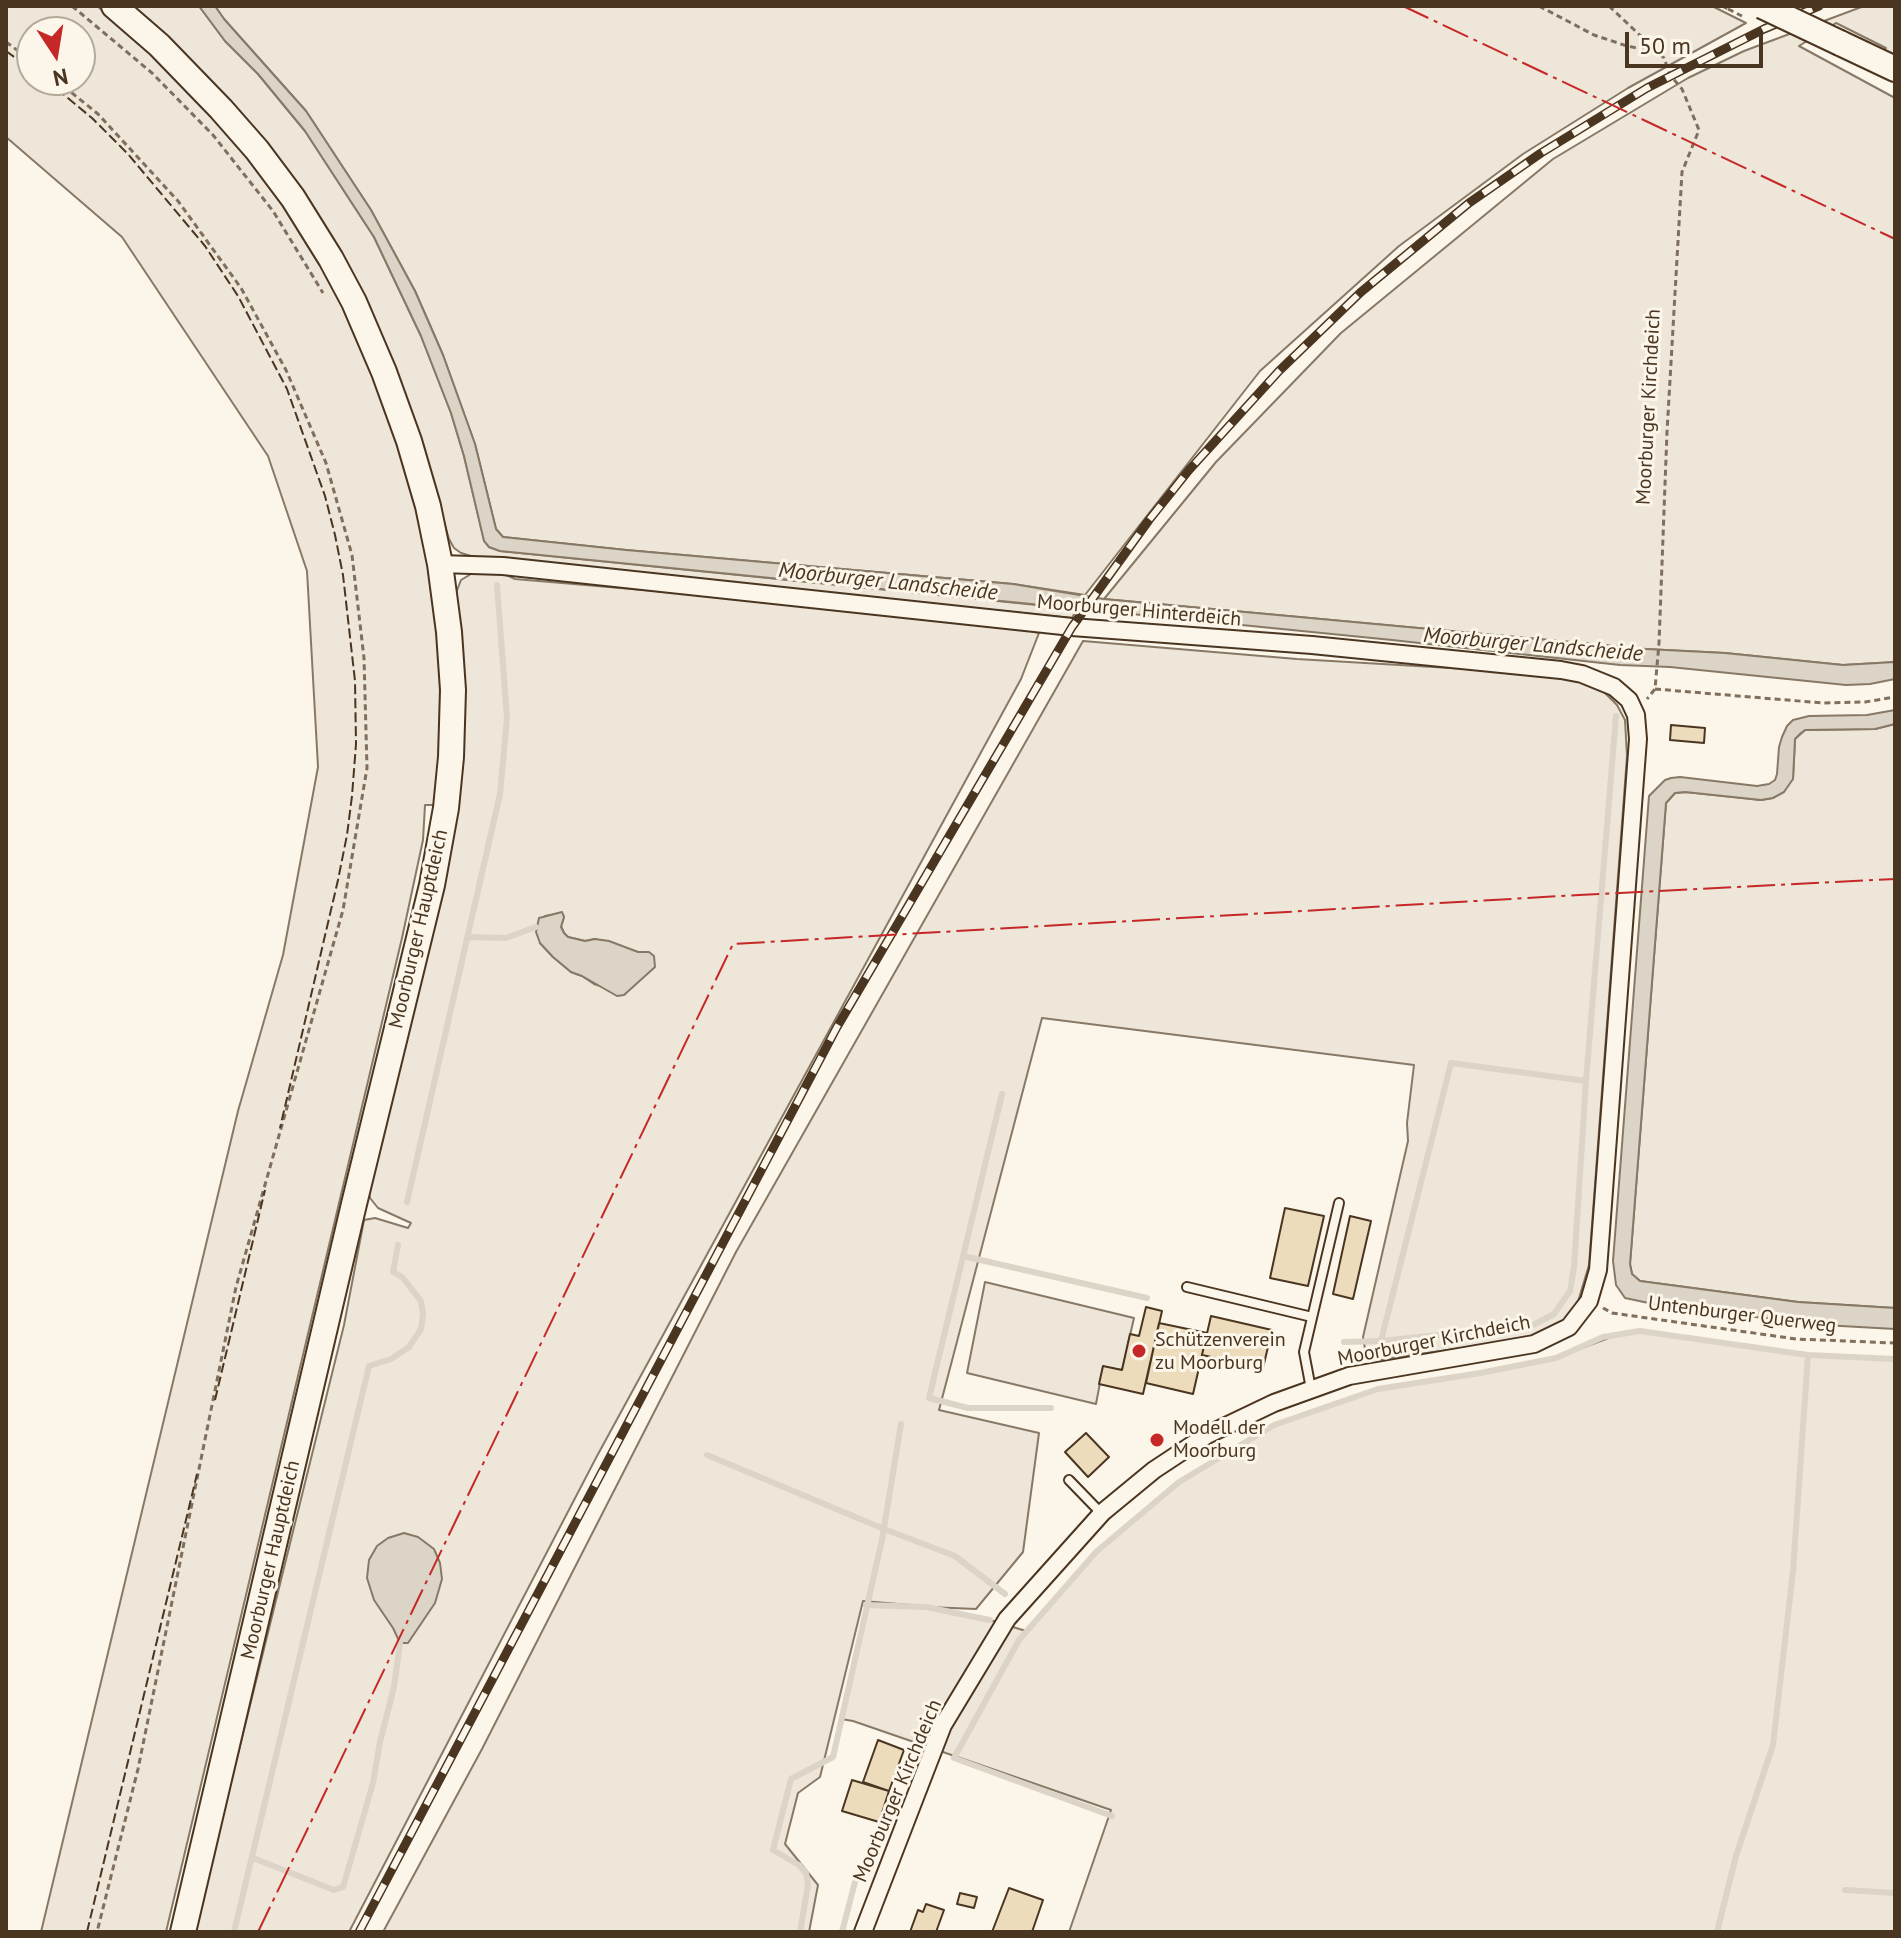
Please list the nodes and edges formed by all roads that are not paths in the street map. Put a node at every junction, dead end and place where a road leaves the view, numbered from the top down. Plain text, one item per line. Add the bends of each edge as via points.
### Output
1 (114, 6) edge
2 (1762, 6) edge
3 (1895, 69) edge
4 (440, 564) junction
5 (1633, 706) joint
6 (1339, 1203) dead end
7 (1187, 1287) dead end
8 (1312, 1317) junction
9 (1311, 1390) junction
10 (1069, 1480) dead end
11 (1102, 1514) junction
12 (183, 1932) edge
13 (863, 1932) edge

1 - 4 main road, Moorburger Hauptdeich via 159,45 257,150 331,259 354,302 409,441
2 - 3 main road, bridge
4 - 5 street, Moorburger Hinterdeich via 1561,670 1608,684
4 - 12 main road, Moorburger Hauptdeich via 453,690 441,838
5 - 9 street, Moorburger Kirchdeich via 1638,739 1598,1270 1589,1301 1569,1327 1534,1344 1349,1376
6 - 8 lane
7 - 8 lane
8 - 9 lane via 1304,1352
9 - 11 street, Moorburger Kirchdeich via 1207,1435
10 - 11 lane
11 - 13 street, Moorburger Kirchdeich via 1007,1619 943,1725

